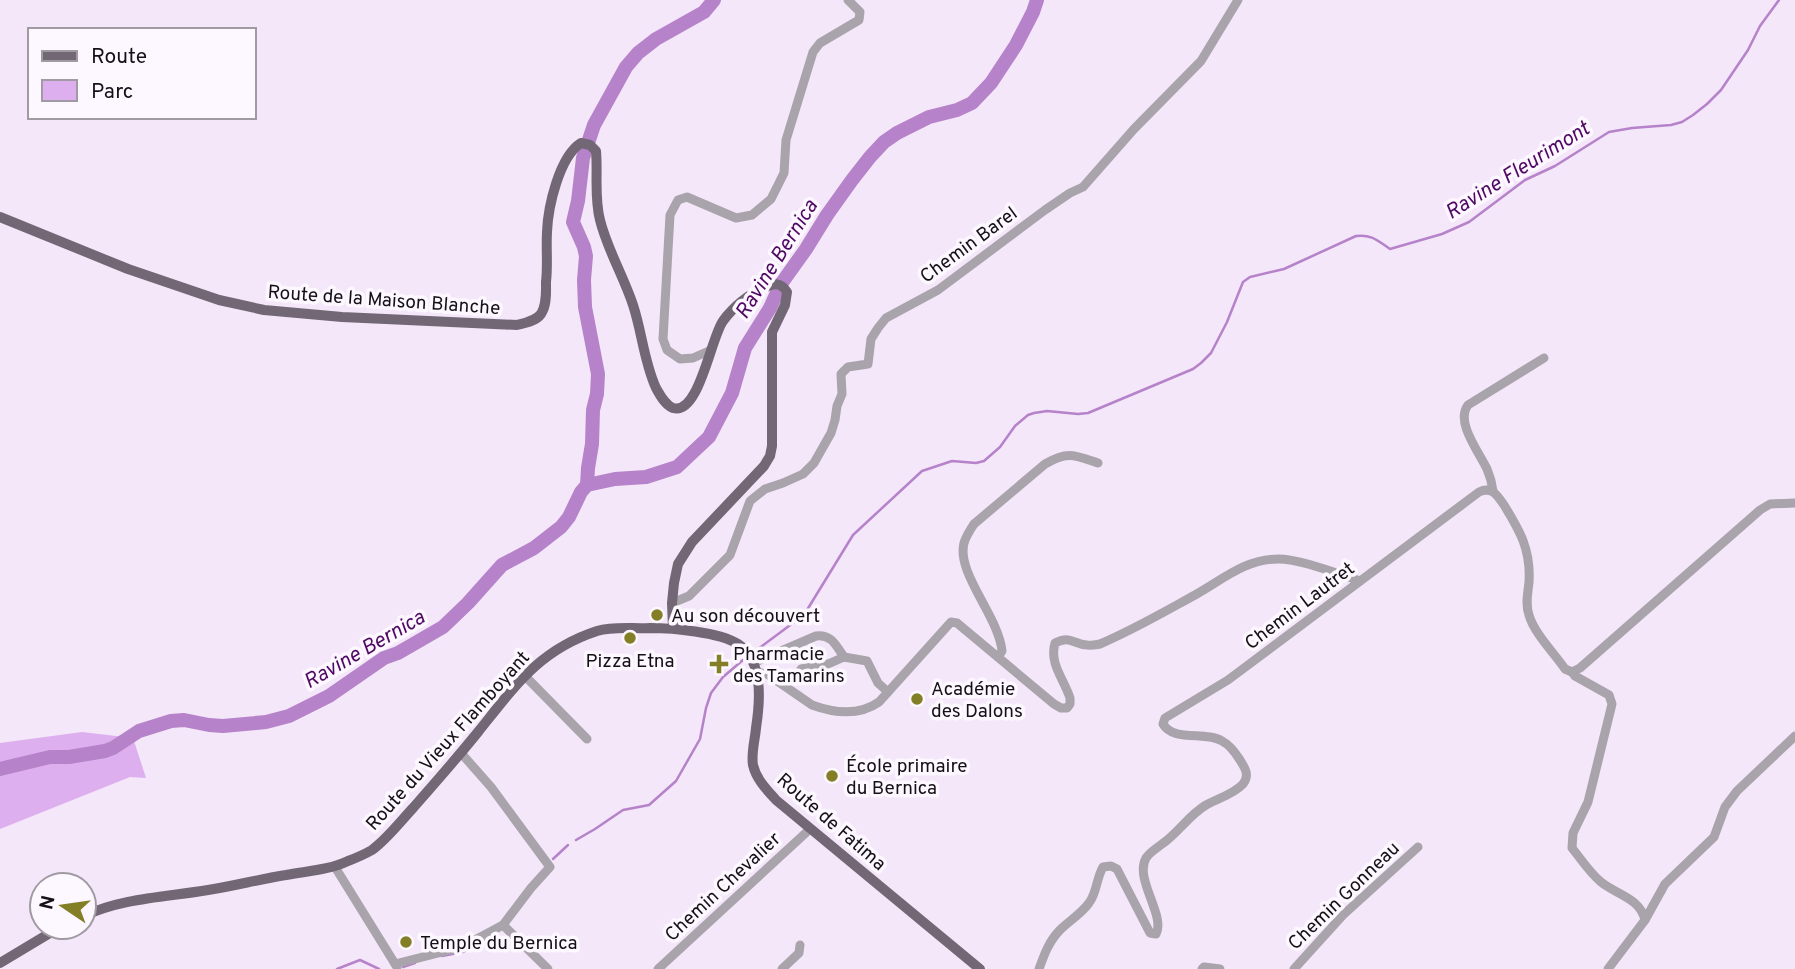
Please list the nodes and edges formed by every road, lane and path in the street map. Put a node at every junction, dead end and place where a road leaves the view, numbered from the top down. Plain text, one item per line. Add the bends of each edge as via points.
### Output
1 (848, 0) edge
2 (1238, 0) edge
3 (0, 217) edge
4 (710, 350) junction
5 (1544, 358) dead end
6 (1098, 463) dead end
7 (1493, 491) junction
8 (1795, 503) edge
9 (1360, 581) junction
10 (672, 603) junction
11 (673, 628) junction
12 (844, 657) junction
13 (998, 657) junction
14 (755, 667) junction
15 (802, 668) dead end
16 (1572, 672) junction
17 (524, 675) junction
18 (888, 692) junction
19 (1795, 736) edge
20 (587, 739) dead end
21 (461, 753) junction
22 (810, 829) junction
23 (1418, 847) dead end
24 (335, 867) junction
25 (98, 910) edge
26 (1645, 920) junction
27 (503, 925) junction
28 (37, 941) edge
29 (800, 945) dead end
30 (0, 963) edge
31 (396, 966) edge
32 (548, 969) edge
33 (658, 969) edge
34 (782, 969) edge
35 (980, 969) edge
36 (1039, 969) edge
37 (1202, 969) edge
38 (1220, 969) edge
39 (1294, 969) edge
40 (1608, 969) edge

1 - 4 street via 860,12 859,20 813,51 786,140 784,173 771,199 752,215 736,218 687,197 678,200 670,215 663,339 667,350 680,359
2 - 10 street, Chemin Barel via 1201,61 1083,187 938,290 886,318 871,339 867,364 848,367 841,374 842,394 831,433 814,463 803,474 750,500 730,555 689,596
3 - 4 main road, Route de la Maison Blanche via 141,274 264,310 517,326 538,317 544,308 549,216 566,160 581,143 596,151 600,222 665,403 677,409 692,400
4 - 10 main road, Route de la Maison Blanche via 722,322 747,298 774,284 785,288 788,296 772,332 770,456 691,542 678,564
5 - 7 street via 1465,410 1464,423
6 - 13 street via 1069,454 1045,464 968,534 964,564 1002,641
7 - 9 street, Chemin Lautret via 1479,492
7 - 16 street via 1523,536 1528,613 1565,669
8 - 16 street via 1760,510
9 - 13 street via 1301,563 1260,560 1100,644 1062,639 1055,643 1053,660 1070,698 1067,708 1054,704
9 - 36 street, Chemin Lautret via 1228,680 1165,718 1165,729 1173,733 1220,739 1233,749 1247,775 1243,784 1203,807 1144,860 1159,931 1150,933 1117,869 1103,867 1094,896 1057,933
10 - 11 main road, Route de la Maison Blanche
11 - 14 main road via 737,643
11 - 17 main road, Route du Vieux Flamboyant via 598,631 559,647
12 - 14 street via 824,635 771,655
12 - 15 street
12 - 18 street via 867,662
13 - 18 street via 951,622
14 - 18 street via 812,705 830,711 867,710
14 - 22 main road, Route de Fatima via 756,774 776,800
16 - 26 street via 1609,695 1612,704 1572,848 1601,883 1637,904
17 - 20 street
17 - 21 main road, Route du Vieux Flamboyant
19 - 26 street via 1737,791 1714,836 1665,884
21 - 24 main road, Route du Vieux Flamboyant via 372,849
21 - 27 street via 550,867
22 - 33 street, Chemin Chevalier
22 - 35 main road, Route de Fatima
23 - 39 street, Chemin Gonneau via 1343,915
24 - 25 main road, Route du Vieux Flamboyant
24 - 31 street
26 - 40 street
27 - 31 street via 463,947
27 - 32 street
28 - 30 main road
29 - 34 street via 799,953
37 - 38 street

